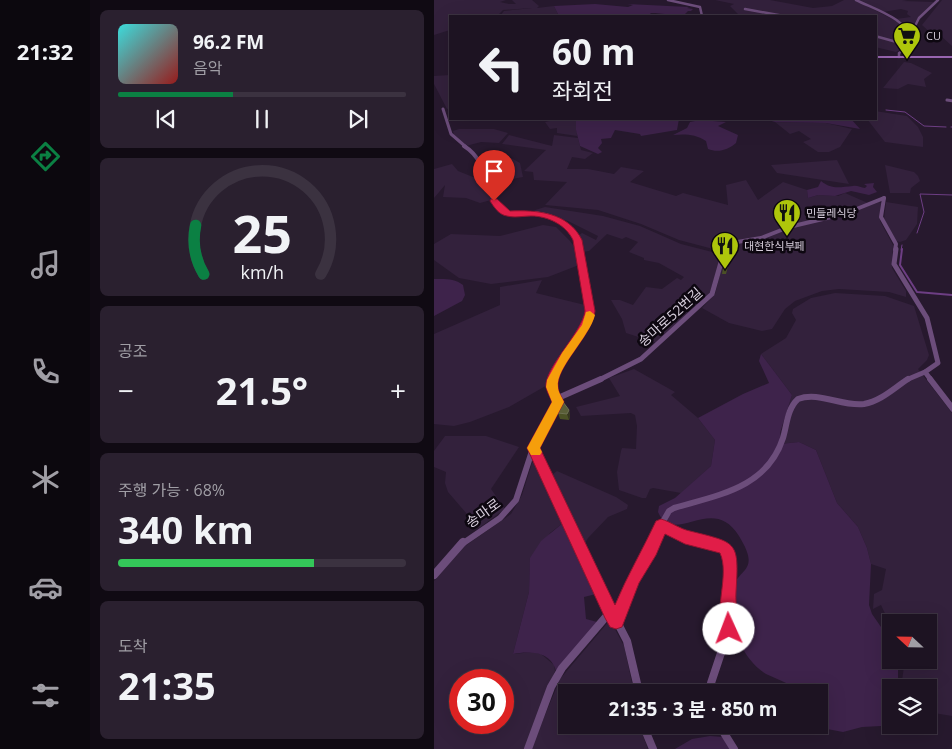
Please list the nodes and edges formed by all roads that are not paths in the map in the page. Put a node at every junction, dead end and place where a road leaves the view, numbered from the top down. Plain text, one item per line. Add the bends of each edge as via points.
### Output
1 (668, 0) edge
2 (856, 0) edge
3 (938, 0) edge
4 (745, 9) dead end
5 (702, 15) edge
6 (778, 15) edge
7 (909, 28) junction
8 (877, 37) edge
9 (911, 46) junction
10 (877, 57) edge
11 (899, 57) junction
12 (952, 57) edge
13 (947, 100) dead end
14 (952, 101) edge
15 (443, 109) dead end
16 (925, 372) junction
17 (558, 398) junction
18 (952, 409) edge
19 (534, 448) junction
20 (661, 525) junction
21 (434, 575) edge
22 (610, 612) junction
23 (616, 621) junction
24 (637, 684) edge
25 (712, 684) edge
26 (647, 734) edge
27 (725, 734) edge
28 (528, 749) edge
29 (653, 749) edge
30 (734, 749) edge

1 - 5 street via 700,7
2 - 7 street via 888,14
3 - 7 street via 915,26
4 - 6 street
7 - 9 street via 916,42
8 - 9 street
9 - 11 street via 899,53
10 - 11 street
11 - 12 street
13 - 14 street
15 - 17 street via 454,139 478,156 491,194 500,209 508,214 534,213 556,218 569,227 578,240 590,317 553,380 552,387
16 - 17 street, 송마로52번길 via 938,363 937,355 927,318 894,264 896,244 881,217 884,198 862,209 789,227 761,238 731,243 722,259 712,294 660,343 619,371
16 - 18 street
16 - 20 street via 911,375 901,385 866,403 803,396 796,400 780,447 763,475 731,491 674,508
17 - 19 street, 송마로
19 - 21 street, 송마로 via 516,500 508,510 464,541
19 - 22 street
20 - 23 street
20 - 25 street via 685,537 720,545 731,560 729,629
22 - 23 street
22 - 28 street via 562,668 551,687
23 - 24 street via 631,652
26 - 29 street
27 - 30 street

